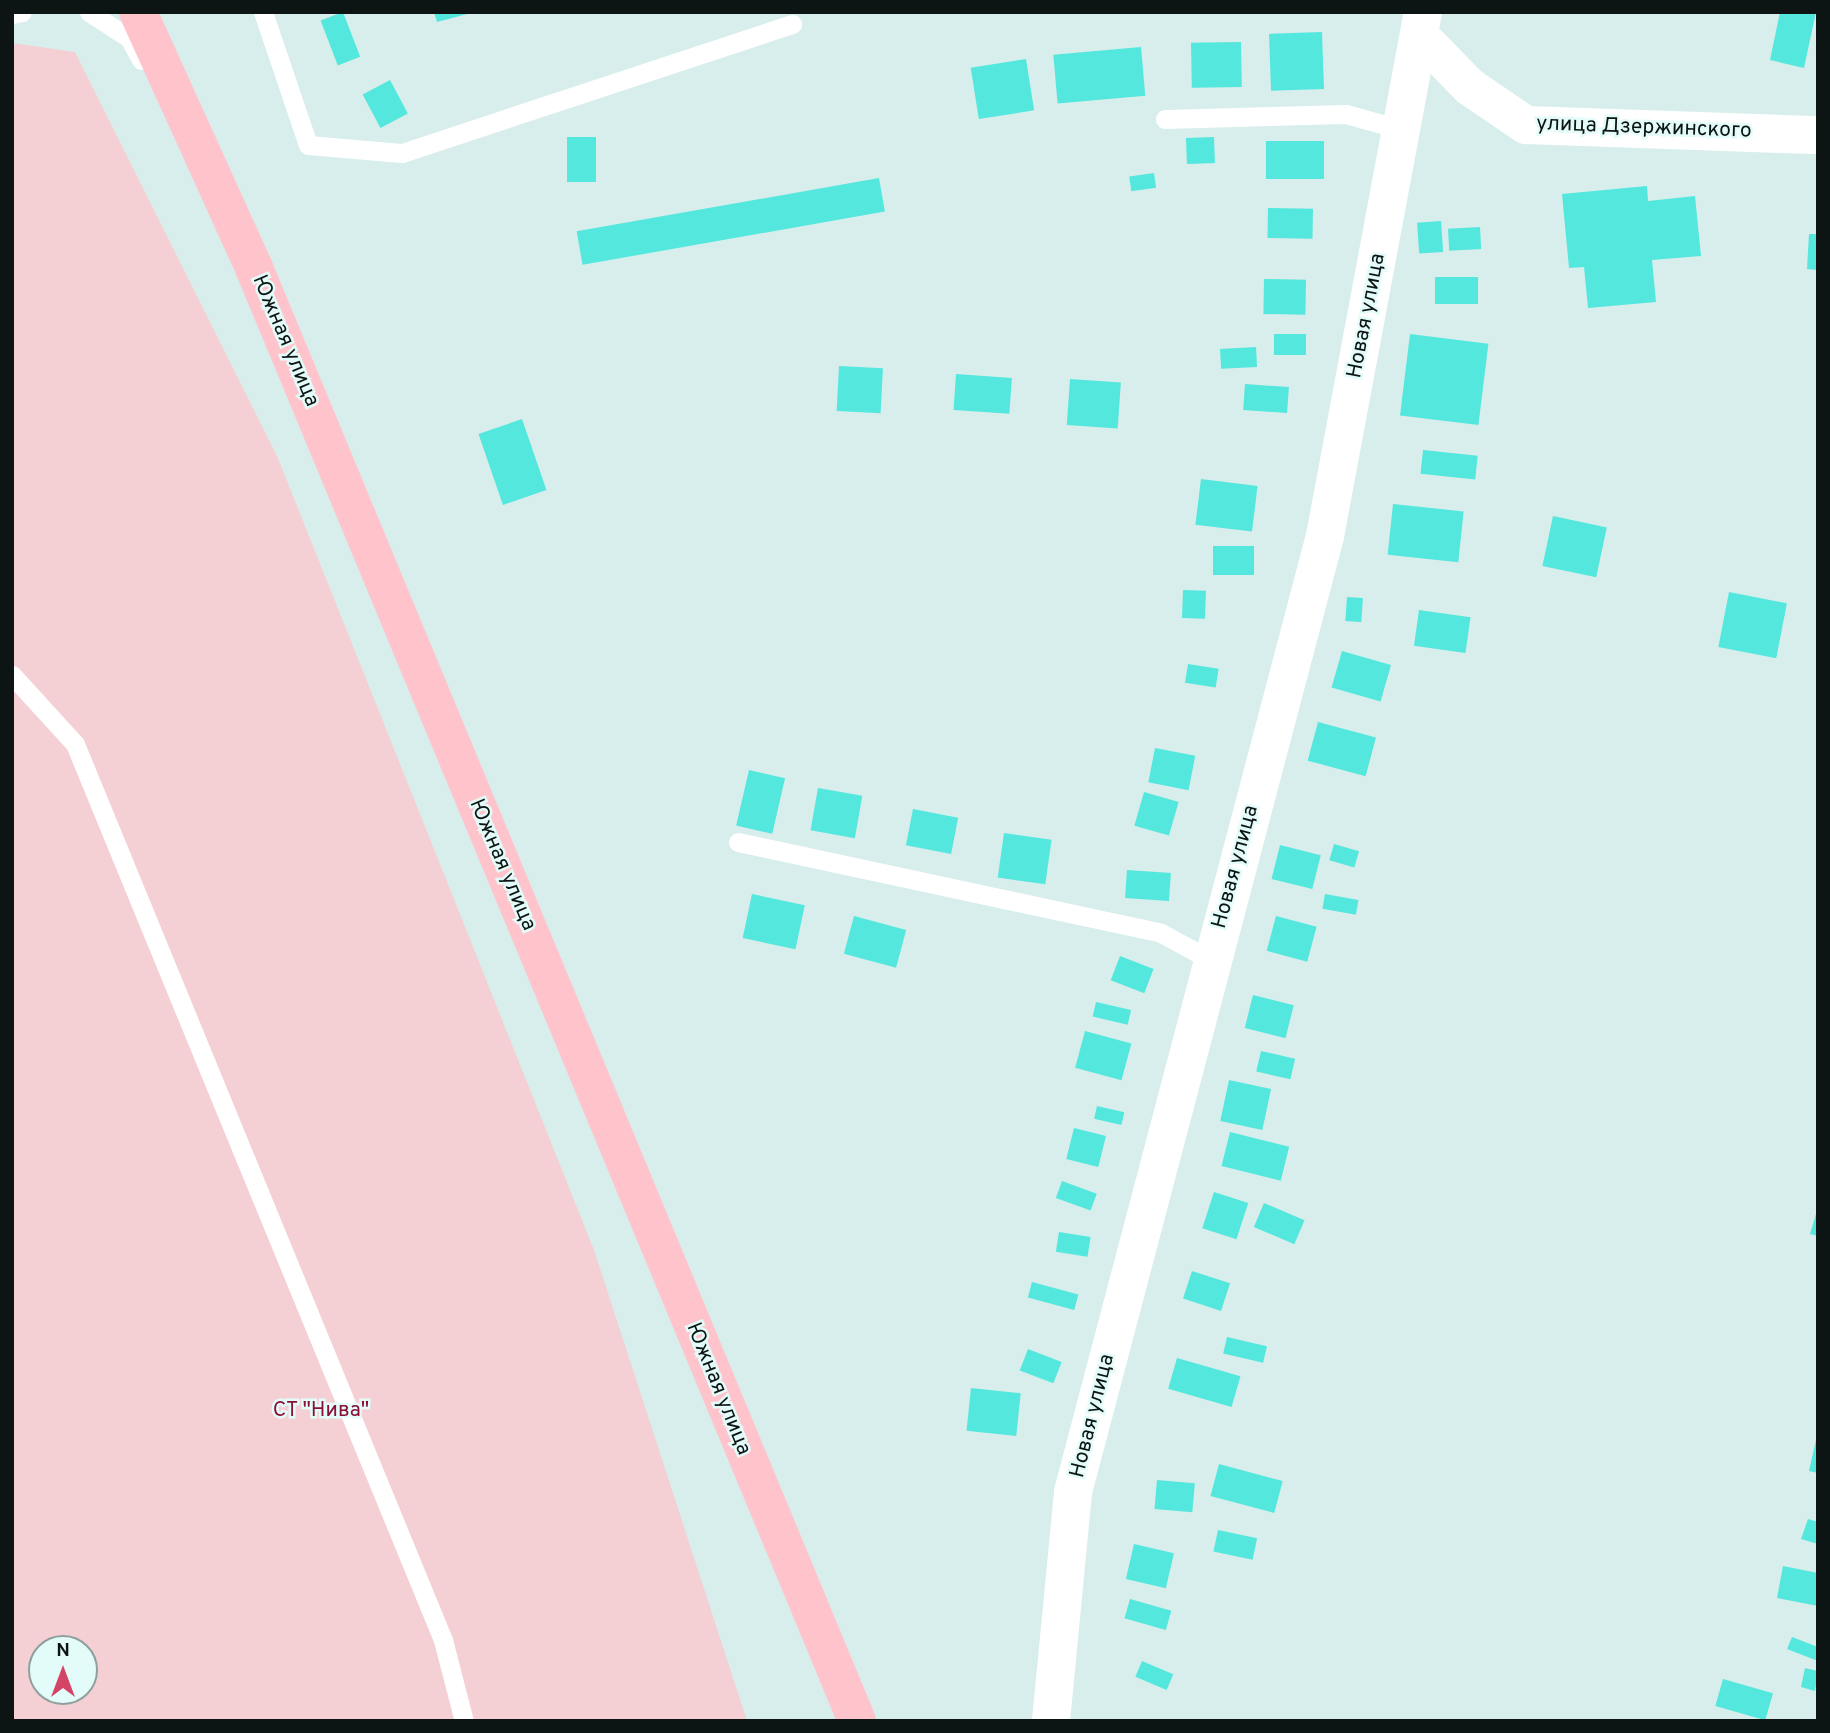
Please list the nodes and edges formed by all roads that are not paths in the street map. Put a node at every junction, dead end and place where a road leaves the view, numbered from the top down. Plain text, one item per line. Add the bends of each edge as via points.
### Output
1 (22, 12) edge
2 (89, 12) edge
3 (138, 12) edge
4 (263, 12) edge
5 (12, 14) edge
6 (792, 24) dead end
7 (1421, 24) edge
8 (1166, 119) dead end
9 (1403, 130) junction
10 (1818, 135) edge
11 (254, 268) junction
12 (12, 675) edge
13 (738, 842) dead end
14 (1211, 960) junction
15 (464, 1721) edge
16 (857, 1721) edge
17 (1051, 1721) edge

1 - 5 lane
2 - 11 lane via 129,38
3 - 11 highway, Южная улица
4 - 6 lane via 308,145 402,153
7 - 9 street, Новая улица
7 - 10 street, улица Дзержинского via 1470,87 1526,125
8 - 9 lane via 1346,114
9 - 14 street, Новая улица via 1325,536
11 - 16 highway, Южная улица
12 - 15 lane via 75,744 443,1640
13 - 14 lane via 1161,933
14 - 17 street, Новая улица via 1073,1492

